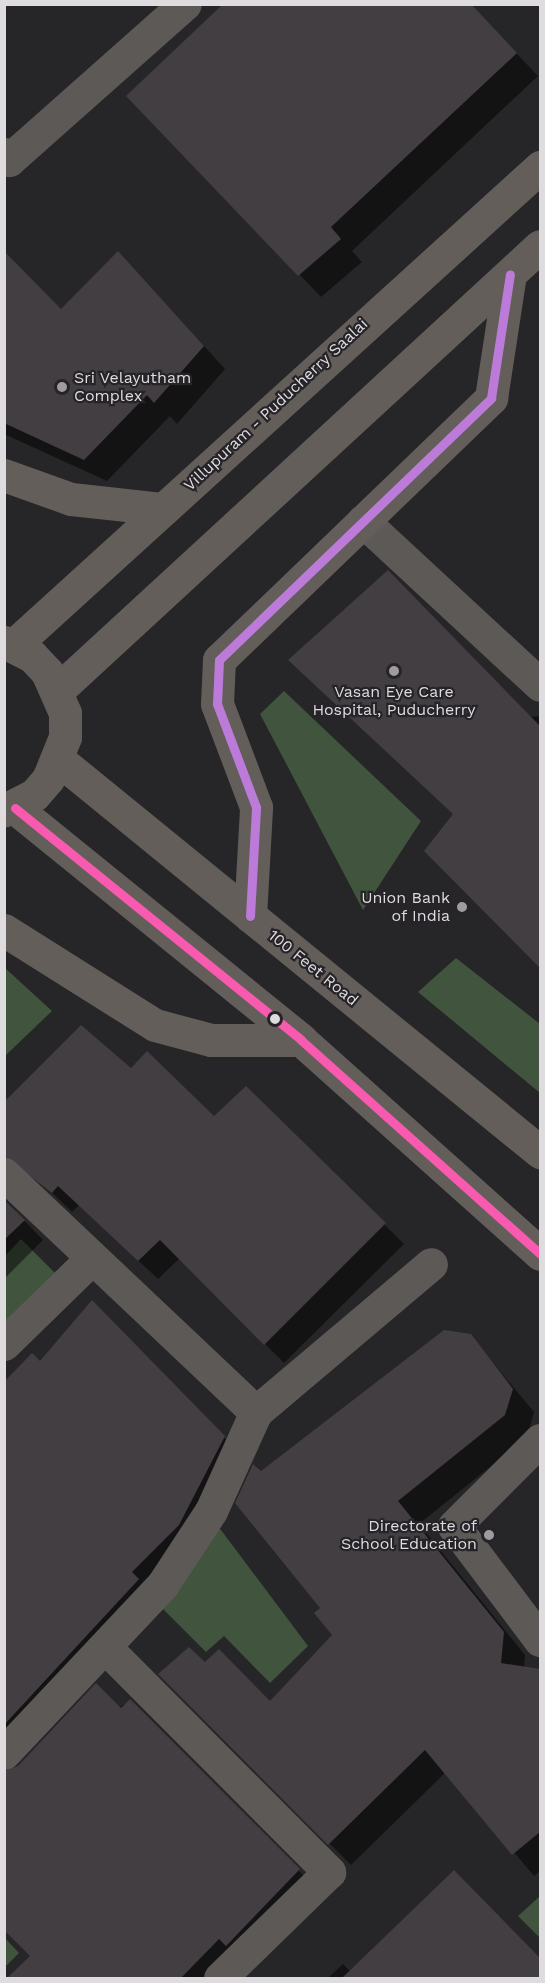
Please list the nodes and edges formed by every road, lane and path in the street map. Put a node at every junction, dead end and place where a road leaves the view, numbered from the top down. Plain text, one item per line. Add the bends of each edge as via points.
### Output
1 (185, 4) edge
2 (4, 154) edge
3 (540, 168) edge
4 (540, 247) edge
5 (510, 274) junction
6 (4, 475) edge
7 (163, 509) junction
8 (363, 521) junction
9 (9, 643) edge
10 (540, 685) edge
11 (58, 690) junction
12 (59, 760) junction
13 (10, 809) edge
14 (250, 916) junction
15 (4, 930) edge
16 (301, 1040) junction
17 (540, 1152) edge
18 (4, 1174) edge
19 (540, 1254) edge
20 (90, 1260) junction
21 (431, 1264) dead end
22 (4, 1344) edge
23 (256, 1412) junction
24 (540, 1440) edge
25 (540, 1640) edge
26 (107, 1649) junction
27 (4, 1753) edge
28 (220, 1978) edge

1 - 2 street via 9,160
3 - 7 highway, Villupuram - Puducherry Saalai
4 - 5 highway
5 - 8 highway via 491,398
5 - 11 highway
6 - 7 highway via 71,499
7 - 9 highway, Villupuram - Puducherry Saalai
8 - 10 street
8 - 14 highway via 219,660 217,704 256,807
9 - 11 highway via 47,672
11 - 12 highway via 65,713
12 - 13 highway via 34,795
12 - 14 highway, 100 Feet Road
13 - 16 highway
14 - 17 highway, 100 Feet Road
15 - 16 highway via 155,1025 211,1040
16 - 19 highway
18 - 20 street
20 - 22 street
20 - 23 street
21 - 23 street
23 - 26 street via 211,1511 163,1584
24 - 25 street via 454,1526
26 - 27 street
26 - 28 street via 329,1872

